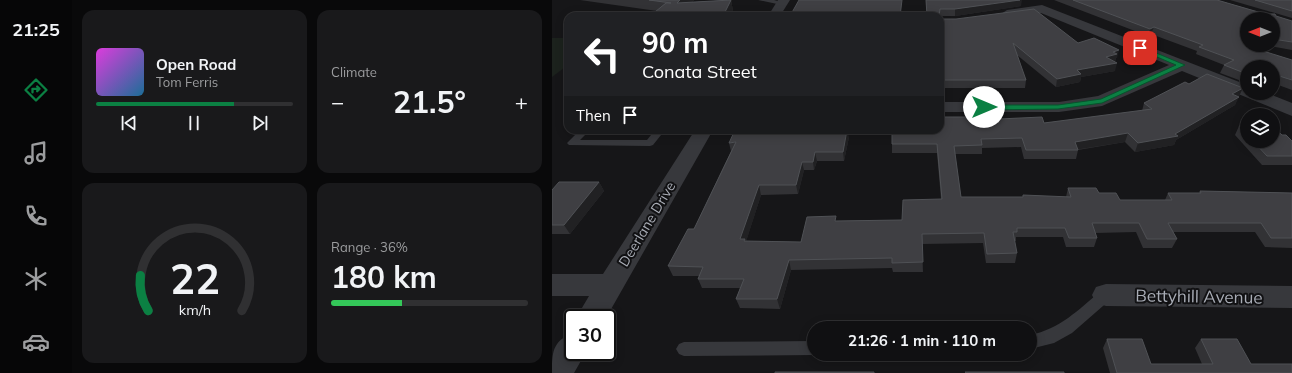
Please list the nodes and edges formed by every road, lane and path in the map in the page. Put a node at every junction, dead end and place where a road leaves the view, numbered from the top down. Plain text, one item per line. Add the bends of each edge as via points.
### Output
1 (761, 0) edge
2 (783, 1) edge
3 (776, 12) edge
4 (995, 16) edge
5 (1182, 65) junction
6 (1240, 88) edge
7 (1269, 100) edge
8 (944, 107) edge
9 (1292, 111) edge
10 (581, 134) edge
11 (657, 134) edge
12 (702, 134) edge
13 (552, 285) edge
14 (611, 285) junction
15 (1106, 295) joint
16 (1292, 297) edge
17 (596, 309) edge
18 (1037, 341) edge
19 (807, 348) edge
20 (684, 349) dead end
21 (564, 361) edge
22 (557, 373) edge

1 - 2 lane
2 - 3 street
4 - 5 street via 1042,9
5 - 6 street
5 - 8 street via 1102,101 1058,107
7 - 9 street
10 - 11 lane via 572,143 650,143
12 - 14 street, Deerlane Drive
13 - 14 street
14 - 17 street, Deerlane Drive
15 - 16 street, Bettyhill Avenue
15 - 18 lane via 1067,328 1049,338
19 - 20 lane
21 - 22 street

